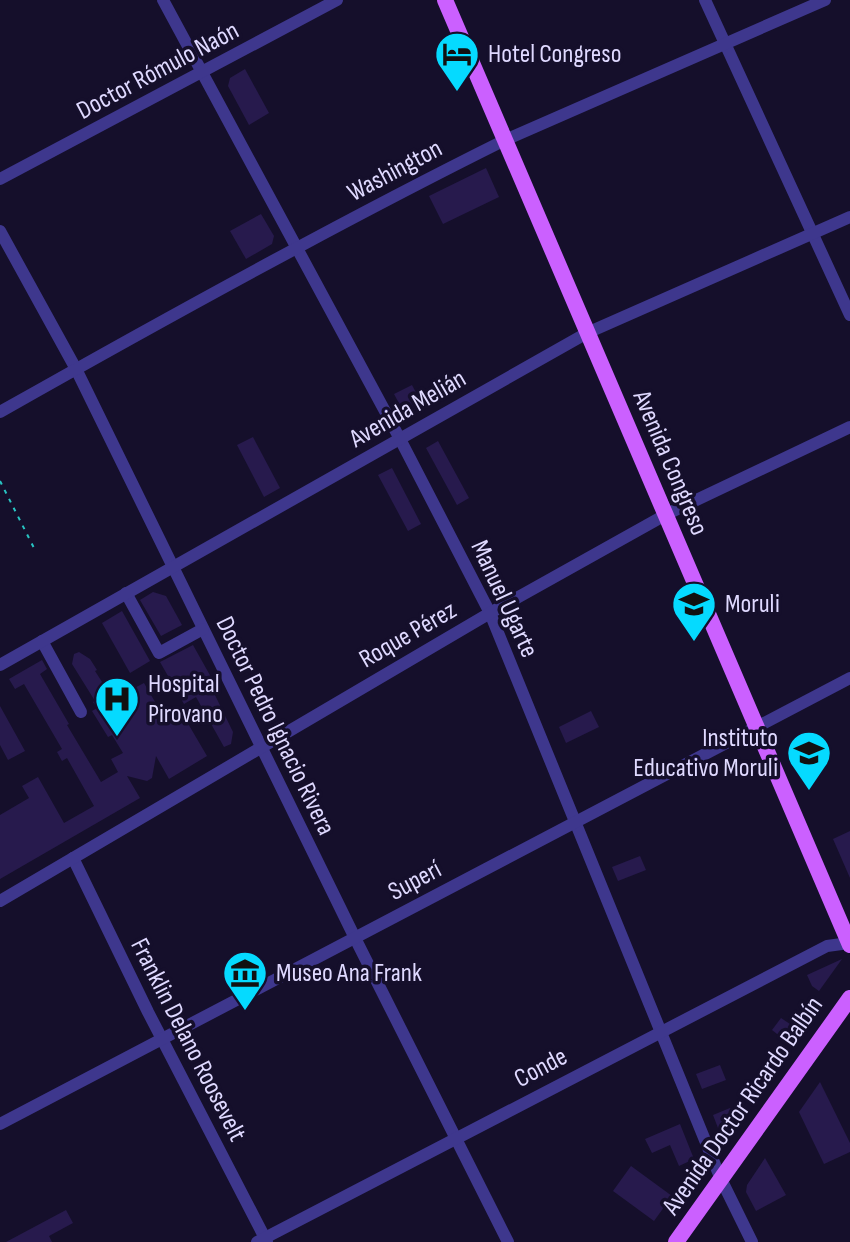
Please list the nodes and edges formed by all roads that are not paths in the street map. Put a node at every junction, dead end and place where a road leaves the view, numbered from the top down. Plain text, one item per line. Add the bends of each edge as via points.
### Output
1 (163, 0) edge
2 (337, 0) edge
3 (445, 0) edge
4 (705, 0) edge
5 (825, 0) edge
6 (725, 43) junction
7 (203, 72) junction
8 (505, 140) junction
9 (0, 179) edge
10 (850, 217) edge
11 (0, 231) edge
12 (813, 234) junction
13 (297, 247) junction
14 (850, 315) edge
15 (587, 333) junction
16 (76, 369) junction
17 (0, 412) edge
18 (850, 427) edge
19 (400, 439) junction
20 (667, 514) junction
21 (172, 567) junction
22 (126, 593) junction
23 (490, 613) junction
24 (203, 629) junction
25 (42, 641) junction
26 (0, 665) edge
27 (850, 678) edge
28 (81, 712) dead end
29 (757, 727) junction
30 (262, 747) junction
31 (575, 820) junction
32 (73, 858) junction
33 (0, 901) edge
34 (355, 938) junction
35 (850, 943) edge
36 (850, 998) edge
37 (660, 1031) junction
38 (161, 1038) junction
39 (0, 1124) edge
40 (455, 1138) junction
41 (720, 1177) junction
42 (263, 1241) edge
43 (508, 1242) edge
44 (676, 1242) edge
45 (752, 1242) edge

1 - 7 street, Manuel Ugarte
2 - 7 street, Doctor Rómulo Naón
3 - 8 main road, Avenida Congreso
4 - 6 street
5 - 6 street, Washington
6 - 8 street, Washington
6 - 12 street
7 - 9 street, Doctor Rómulo Naón
7 - 13 street, Manuel Ugarte
8 - 13 street, Washington
8 - 15 main road, Avenida Congreso
10 - 12 street, Avenida Melián
11 - 16 street, Doctor Pedro Ignacio Rivera
12 - 14 street
12 - 15 street, Avenida Melián
13 - 16 street, Washington
13 - 19 street, Manuel Ugarte
15 - 19 street, Avenida Melián
15 - 20 main road, Avenida Congreso
16 - 17 street, Washington
16 - 21 street, Doctor Pedro Ignacio Rivera
18 - 20 street, Roque Pérez
19 - 21 street, Avenida Melián
19 - 23 street, Manuel Ugarte
20 - 23 street, Roque Pérez
20 - 29 main road, Avenida Congreso
21 - 22 street, Avenida Melián
21 - 24 street, Doctor Pedro Ignacio Rivera
22 - 24 street via 159,653
22 - 25 street, Avenida Melián
23 - 30 street, Roque Pérez
23 - 31 street, Manuel Ugarte
24 - 30 street, Doctor Pedro Ignacio Rivera
25 - 26 street, Avenida Melián
25 - 28 street
27 - 29 street, Superí
29 - 31 street, Superí
29 - 35 main road, Avenida Congreso
30 - 32 street, Roque Pérez
30 - 34 street, Doctor Pedro Ignacio Rivera
31 - 34 street, Superí
31 - 37 street, Manuel Ugarte
32 - 33 street, Roque Pérez
32 - 38 street, Franklin Delano Roosevelt
34 - 38 street, Superí
34 - 40 street, Doctor Pedro Ignacio Rivera
35 - 37 street, Conde via 827,946
36 - 41 main road, Avenida Doctor Ricardo Balbín
37 - 40 street, Conde
37 - 41 street, Manuel Ugarte
38 - 39 street, Superí
38 - 42 street, Franklin Delano Roosevelt
40 - 42 street, Conde
40 - 43 street, Doctor Pedro Ignacio Rivera
41 - 44 main road, Avenida Doctor Ricardo Balbín
41 - 45 street, Manuel Ugarte

